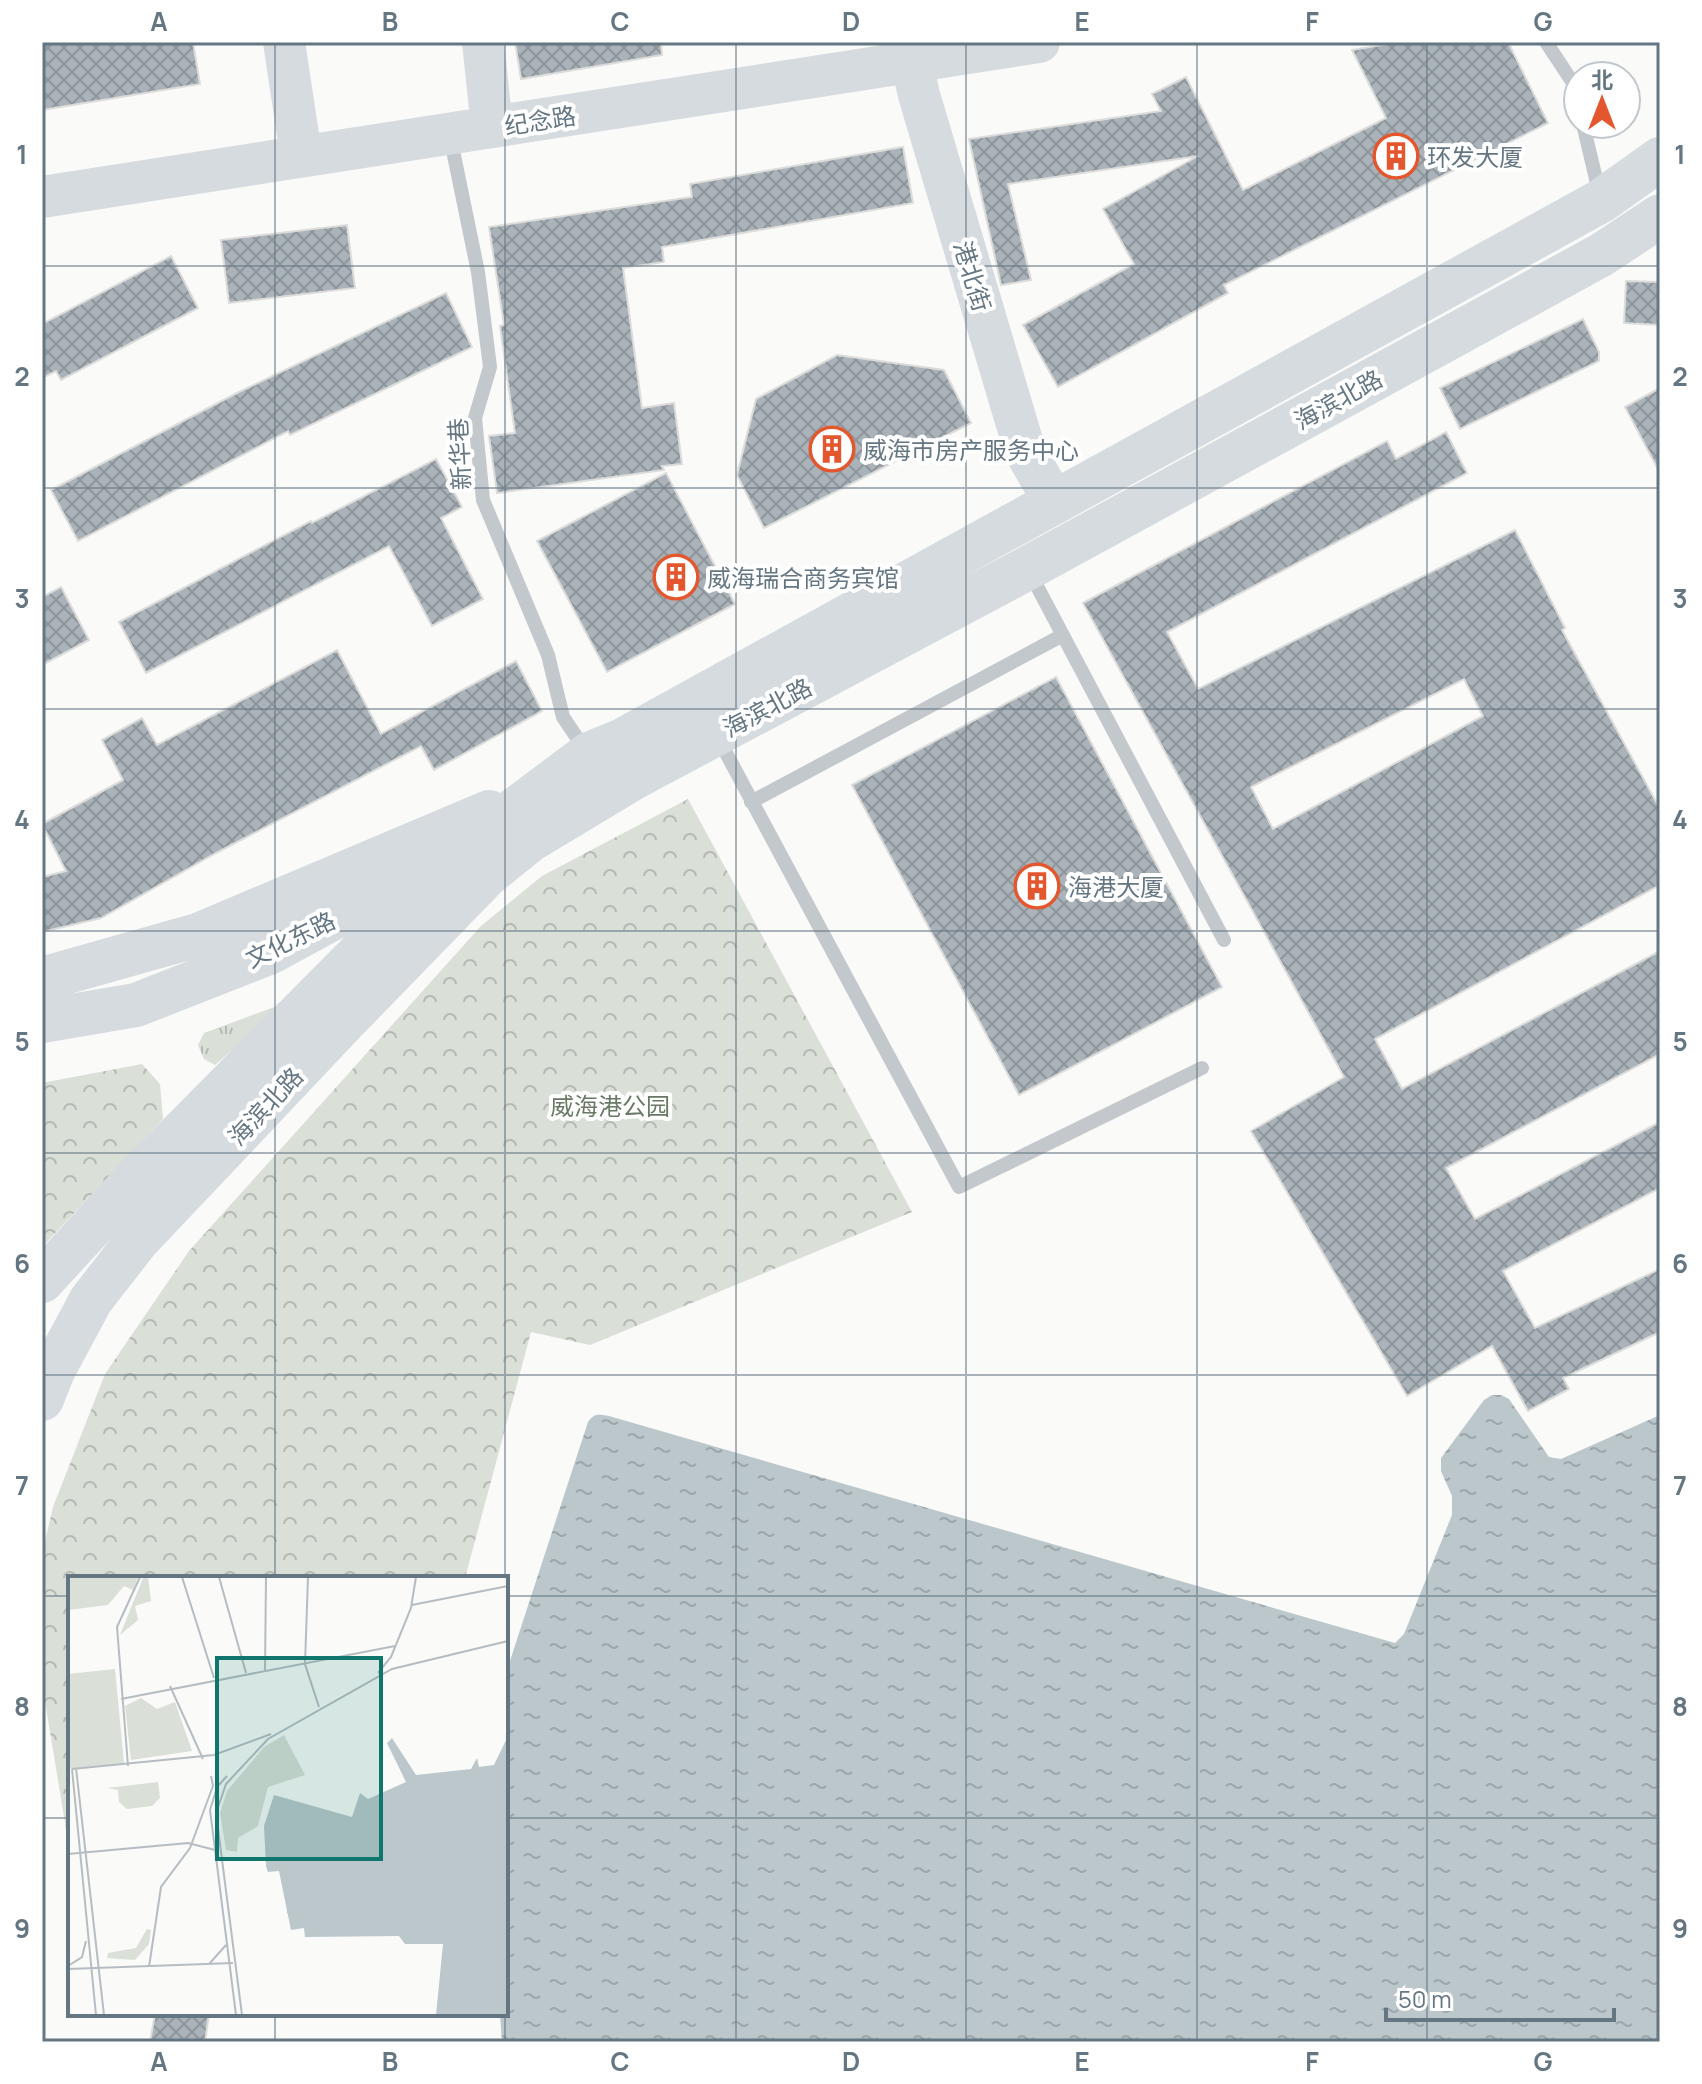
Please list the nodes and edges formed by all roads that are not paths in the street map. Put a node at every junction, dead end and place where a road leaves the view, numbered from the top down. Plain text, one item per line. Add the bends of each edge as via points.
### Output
1 (284, 42) edge
2 (483, 42) edge
3 (1039, 42) edge
4 (1546, 42) edge
5 (913, 52) edge
6 (1562, 66) edge
7 (492, 127) junction
8 (449, 134) junction
9 (1587, 140) edge
10 (301, 155) junction
11 (1660, 159) edge
12 (42, 197) edge
13 (1601, 201) junction
14 (1660, 216) edge
15 (1055, 503) junction
16 (1028, 568) junction
17 (1063, 635) junction
18 (716, 734) junction
19 (589, 754) junction
20 (618, 787) junction
21 (544, 788) junction
22 (751, 802) junction
23 (529, 841) junction
24 (465, 847) junction
25 (1224, 940) dead end
26 (42, 979) edge
27 (42, 1021) edge
28 (1202, 1068) dead end
29 (42, 1281) edge
30 (42, 1399) edge

1 - 10 street
2 - 7 street
3 - 5 street, 纪念路
4 - 6 lane
5 - 7 street, 纪念路
5 - 15 street, 港北街 via 1025,451
7 - 8 street, 纪念路
8 - 10 street, 纪念路
8 - 19 lane, 新华巷 via 478,272 490,367 475,418 483,500 548,655 563,717
9 - 13 lane
10 - 12 street, 纪念路
11 - 13 main road, 海滨北路
13 - 15 main road, 海滨北路
14 - 16 main road, 海滨北路 via 1601,255
15 - 19 main road, 海滨北路
16 - 17 lane
16 - 18 main road, 海滨北路
17 - 22 lane
17 - 25 lane
18 - 20 main road, 海滨北路
18 - 22 lane
19 - 21 main road, 海滨北路
20 - 21 main road
20 - 23 main road, 海滨北路
21 - 24 main road, 海滨北路
21 - 26 main road via 198,935
22 - 28 lane via 959,1187
23 - 24 main road, 文化东路
23 - 30 main road, 海滨北路 via 488,874 137,1241 91,1300
24 - 27 main road, 文化东路 via 271,952 136,1005
24 - 29 main road, 海滨北路 via 146,1168

